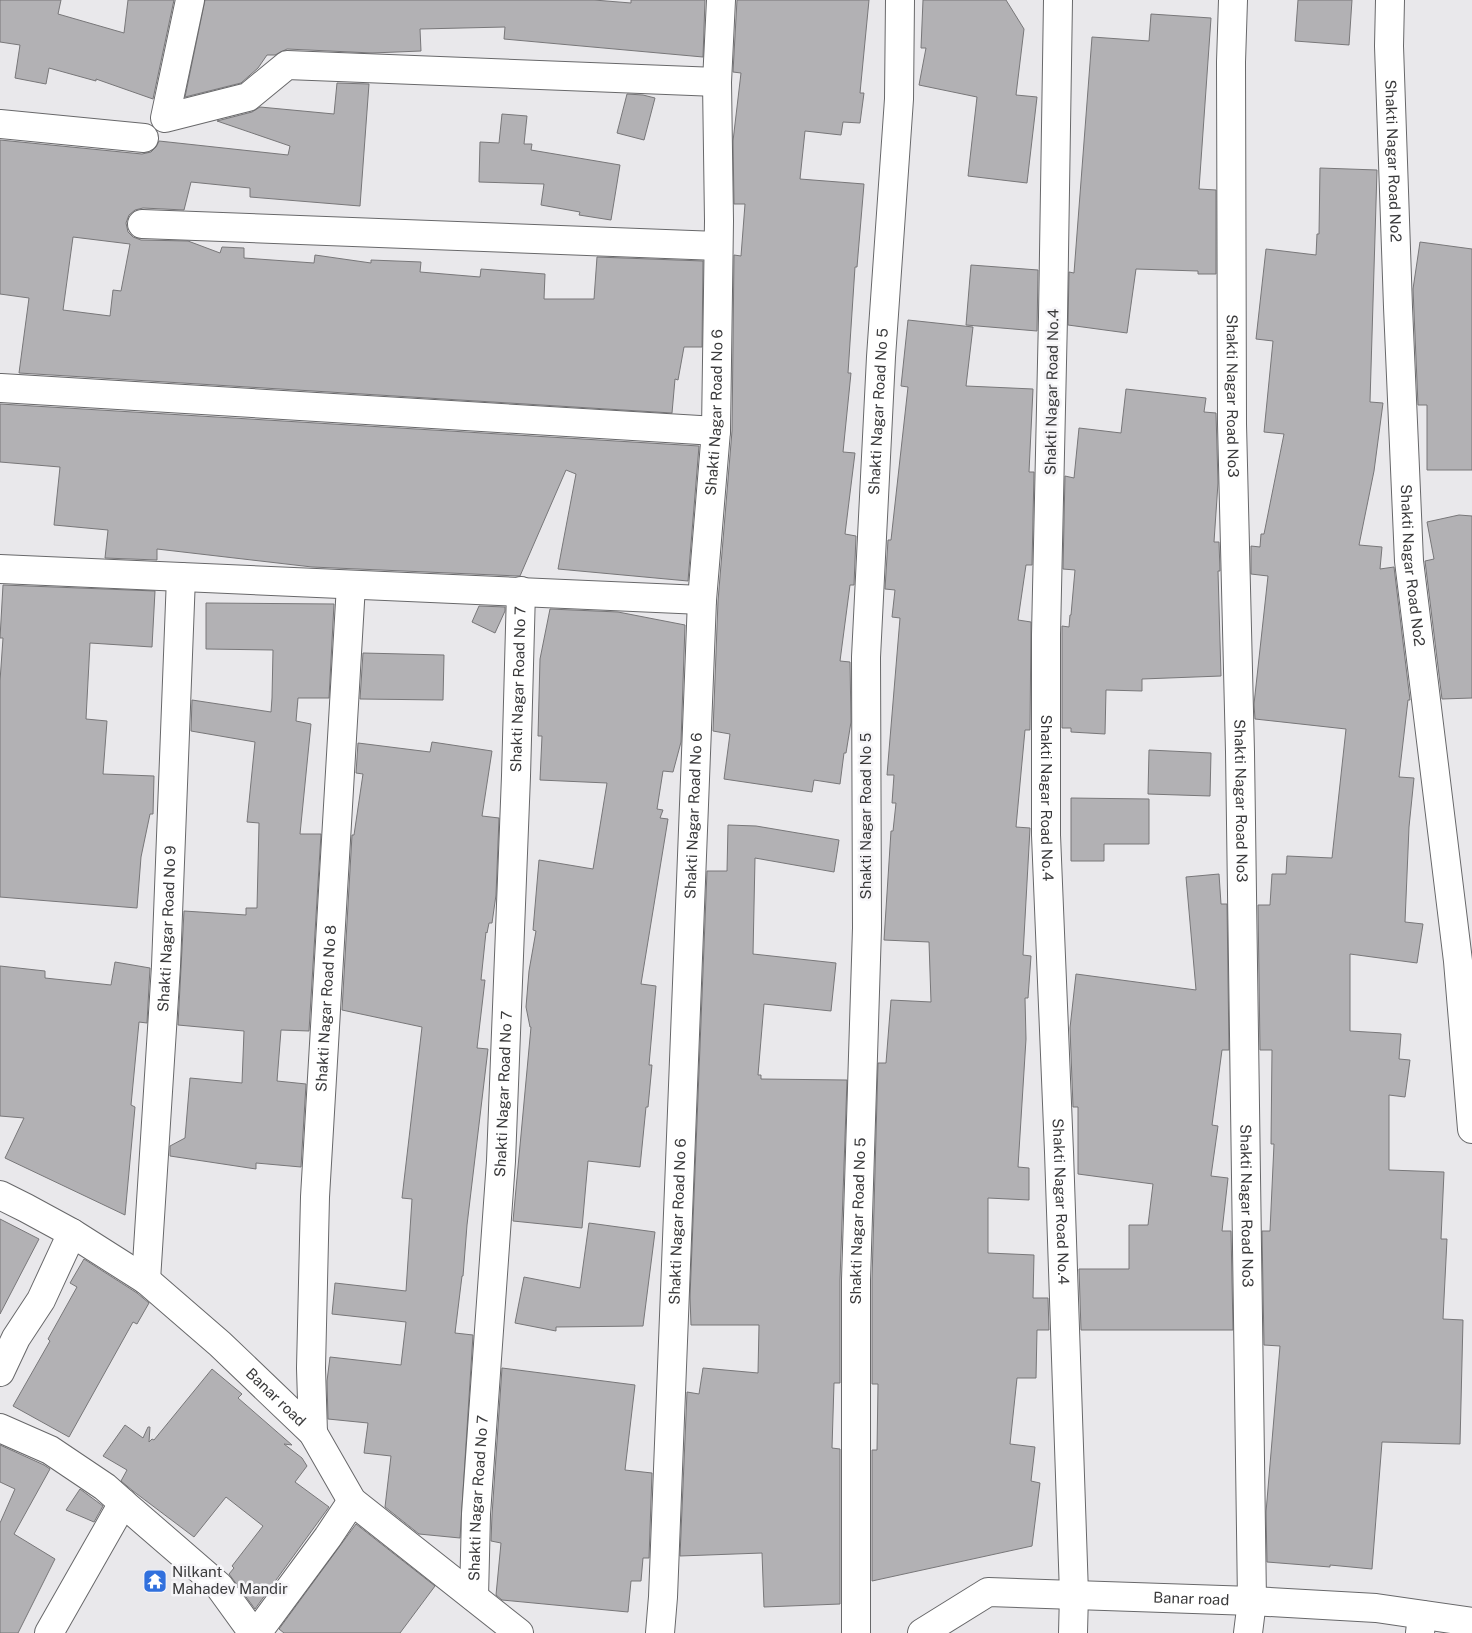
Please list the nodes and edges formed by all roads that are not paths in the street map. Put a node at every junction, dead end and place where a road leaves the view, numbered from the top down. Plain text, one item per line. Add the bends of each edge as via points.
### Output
1 (190, 0) edge
2 (721, 0) edge
3 (900, 0) edge
4 (1058, 0) edge
5 (1233, 0) edge
6 (1390, 0) edge
7 (718, 82) junction
8 (0, 124) edge
9 (144, 138) dead end
10 (142, 224) dead end
11 (718, 246) junction
12 (1, 388) dead end
13 (716, 431) junction
14 (0, 569) edge
15 (181, 577) junction
16 (351, 585) junction
17 (521, 591) junction
18 (702, 600) junction
19 (1472, 1129) edge
20 (0, 1195) edge
21 (72, 1233) junction
22 (146, 1280) junction
23 (0, 1372) edge
24 (0, 1428) edge
25 (313, 1433) junction
26 (352, 1501) junction
27 (123, 1503) junction
28 (1074, 1594) junction
29 (474, 1597) junction
30 (1252, 1601) junction
31 (1472, 1622) edge
32 (1421, 1624) edge
33 (50, 1633) edge
34 (252, 1633) edge
35 (257, 1633) edge
36 (520, 1633) edge
37 (660, 1633) edge
38 (856, 1633) edge
39 (922, 1633) edge
40 (1073, 1633) edge
41 (1248, 1633) edge

1 - 7 street via 165,118 248,97 287,65
2 - 7 street, Shakti Nagar Road No 6
3 - 38 street, Shakti Nagar Road No 5 via 899,99 881,357 866,657 867,928 856,1280
4 - 28 street, Shakti Nagar Road No.4 via 1046,635 1046,835
5 - 30 street, Shakti Nagar Road No3 via 1232,424
6 - 19 street, Shakti Nagar Road No2 via 1397,297 1409,561 1458,962
7 - 11 street, Shakti Nagar Road No 6
8 - 9 street
10 - 11 street
11 - 13 street, Shakti Nagar Road No 6
12 - 13 street
13 - 18 street, Shakti Nagar Road No 6
14 - 15 street
15 - 16 street
15 - 22 street, Shakti Nagar Road No 9 via 166,966
16 - 17 street
16 - 25 street, Shakti Nagar Road No 8 via 315,1197 311,1368
17 - 18 street
17 - 29 street, Shakti Nagar Road No 7 via 501,1161 476,1514
18 - 37 street, Shakti Nagar Road No 6
20 - 21 street, Banar road
21 - 22 street, Banar road
21 - 23 street
22 - 25 street, Banar road via 220,1344
24 - 27 street via 50,1450
25 - 26 street, Banar road
26 - 29 street, Banar road
26 - 35 street
27 - 33 street
27 - 34 street via 219,1586
28 - 30 street, Banar road
28 - 39 street, Banar road via 988,1592
28 - 40 street, Shakti Nagar Road No.4
29 - 36 street, Banar road
30 - 32 street, Banar road via 1376,1608
30 - 41 street, Shakti Nagar Road No3
31 - 32 street, Banar road

